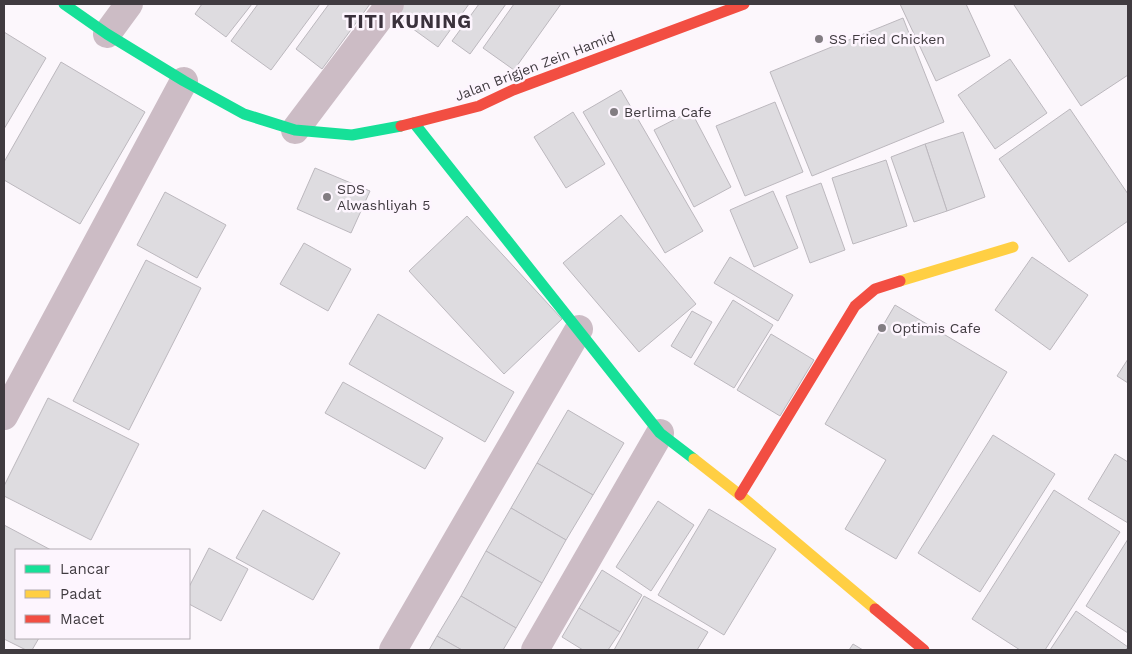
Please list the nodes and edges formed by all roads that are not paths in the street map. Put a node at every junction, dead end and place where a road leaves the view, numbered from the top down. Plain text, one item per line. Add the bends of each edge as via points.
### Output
1 (64, 4) edge
2 (130, 4) edge
3 (390, 4) edge
4 (744, 4) edge
5 (107, 34) junction
6 (184, 81) junction
7 (414, 123) junction
8 (295, 130) junction
9 (1012, 248) dead end
10 (579, 329) junction
11 (4, 416) edge
12 (660, 433) junction
13 (740, 495) junction
14 (394, 650) edge
15 (535, 650) edge
16 (924, 650) edge

1 - 5 street, Jalan Brigjen Zein Hamid
2 - 5 street
3 - 8 street
4 - 7 street, Jalan Brigjen Zein Hamid via 513,90 479,106
5 - 6 street, Jalan Brigjen Zein Hamid
6 - 8 street, Jalan Brigjen Zein Hamid via 244,114
6 - 11 street
7 - 8 street, Jalan Brigjen Zein Hamid via 352,135
7 - 10 street
9 - 13 street via 876,289 855,306
10 - 12 street
10 - 14 street
12 - 13 street
12 - 15 street
13 - 16 street

